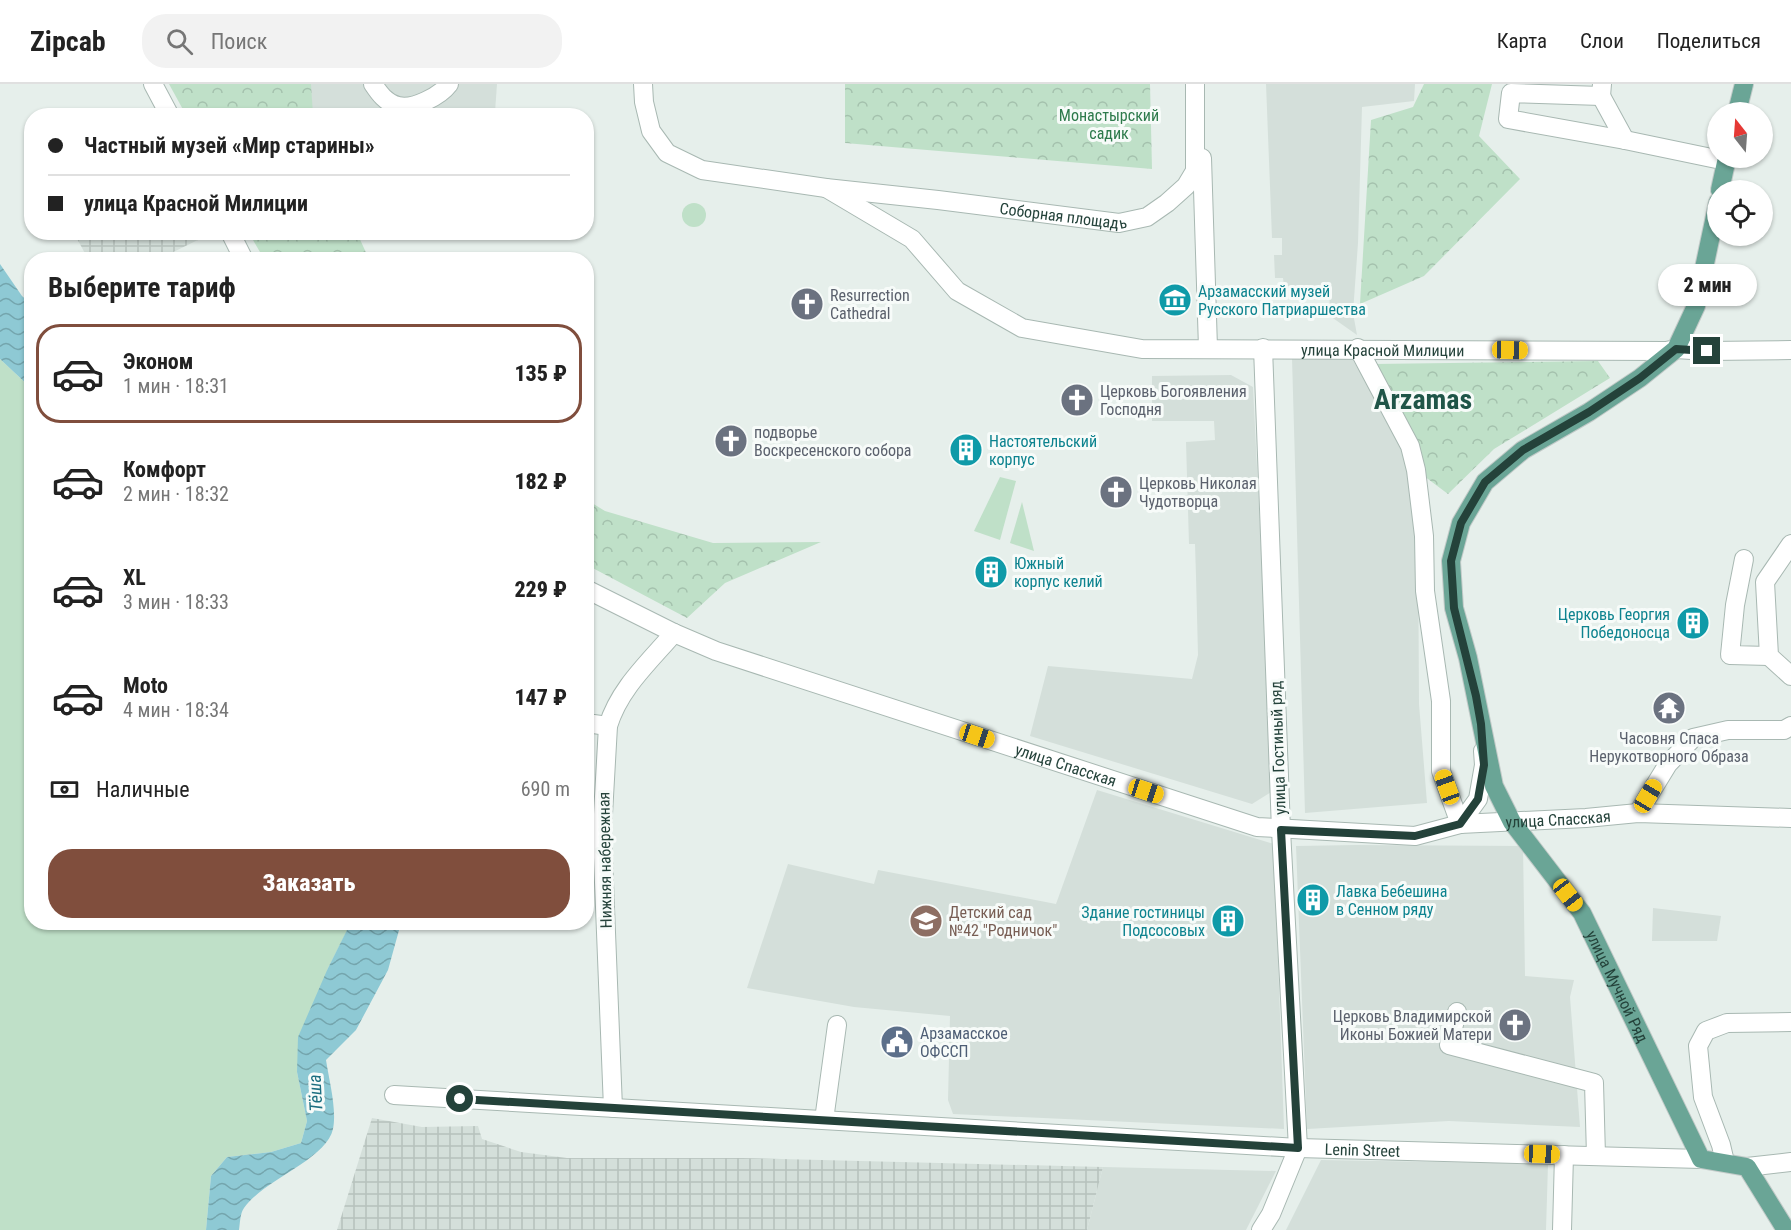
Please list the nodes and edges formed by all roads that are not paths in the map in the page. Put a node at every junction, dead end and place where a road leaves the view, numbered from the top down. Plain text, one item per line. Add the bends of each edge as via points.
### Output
1 (153, 84) edge
2 (373, 84) edge
3 (449, 84) edge
4 (643, 84) edge
5 (1195, 84) edge
6 (1200, 84) edge
7 (1744, 84) edge
8 (1602, 90) edge
9 (1740, 102) edge
10 (166, 108) edge
11 (1624, 140) junction
12 (1707, 155) edge
13 (826, 188) junction
14 (1709, 246) edge
15 (1208, 348) junction
16 (1263, 348) junction
17 (1358, 348) junction
18 (1676, 349) junction
19 (1791, 350) edge
20 (1791, 544) edge
21 (1744, 560) dead end
22 (594, 593) edge
23 (674, 633) junction
24 (1769, 656) junction
25 (1791, 676) edge
26 (594, 724) edge
27 (1481, 724) junction
28 (608, 726) junction
29 (1791, 726) edge
30 (1638, 813) junction
31 (1791, 818) edge
32 (1512, 822) junction
33 (1460, 824) junction
34 (1281, 830) junction
35 (1457, 1012) dead end
36 (1791, 1022) edge
37 (837, 1025) dead end
38 (394, 1095) dead end
39 (614, 1108) junction
40 (824, 1120) junction
41 (1298, 1148) junction
42 (1564, 1155) junction
43 (1596, 1156) junction
44 (1701, 1159) junction
45 (1725, 1162) junction
46 (1791, 1162) edge
47 (1747, 1167) junction
48 (1261, 1230) edge
49 (1562, 1230) edge
50 (1786, 1230) edge

1 - 10 street
2 - 3 street via 381,97 399,106 417,104 442,93
4 - 13 street, Соборная площадь via 651,131 667,153 702,170
5 - 13 street, Соборная площадь via 1195,171 1186,186 1147,217 1119,223
6 - 15 street
7 - 9 main road
8 - 11 street
8 - 11 street via 1511,93 1508,119
11 - 12 street
13 - 15 street, Соборная площадь via 912,239 957,291 1022,328 1142,349
14 - 18 main road via 1696,306
15 - 16 street, Соборная площадь
16 - 17 street, улица Красной Милиции
16 - 34 street, улица Гостиный ряд
17 - 18 street, улица Красной Милиции
17 - 33 street via 1410,446 1416,470 1424,536 1425,591 1441,701 1441,771
18 - 19 street, улица Красной Милиции
18 - 27 main road, улица Мучной Ряд via 1589,412 1523,450 1485,482 1461,523 1451,561 1454,608
20 - 24 street via 1765,582
21 - 24 street via 1730,655
22 - 23 street, улица Спасская
23 - 28 street, Нижняя набережная via 626,689
23 - 34 street, улица Спасская via 716,651 1209,812
24 - 25 street
26 - 28 street
27 - 32 main road, улица Мучной Ряд via 1494,786
27 - 33 street, улица Мучной Ряд via 1484,765 1478,799
28 - 39 street, Нижняя набережная via 602,832
29 - 30 street via 1784,730 1728,730 1693,738 1668,764
30 - 31 street, улица Спасская
30 - 32 street, улица Спасская
32 - 33 street, улица Спасская
32 - 44 main road, улица Мучной Ряд via 1582,913
33 - 34 street, улица Спасская via 1415,836
34 - 41 street, улица Гостиный ряд
35 - 43 street via 1449,1045 1594,1083
36 - 45 street via 1727,1023 1706,1031 1698,1046 1703,1096
37 - 40 street
38 - 39 street, Lenin Street
39 - 40 street, Lenin Street
40 - 41 street, Lenin Street
41 - 42 street, Lenin Street
41 - 48 street
42 - 43 street, Lenin Street
42 - 49 street
43 - 44 street, Lenin Street
44 - 45 main road, Lenin Street
45 - 47 main road, Lenin Street
46 - 47 street, Lenin Street
47 - 50 main road

